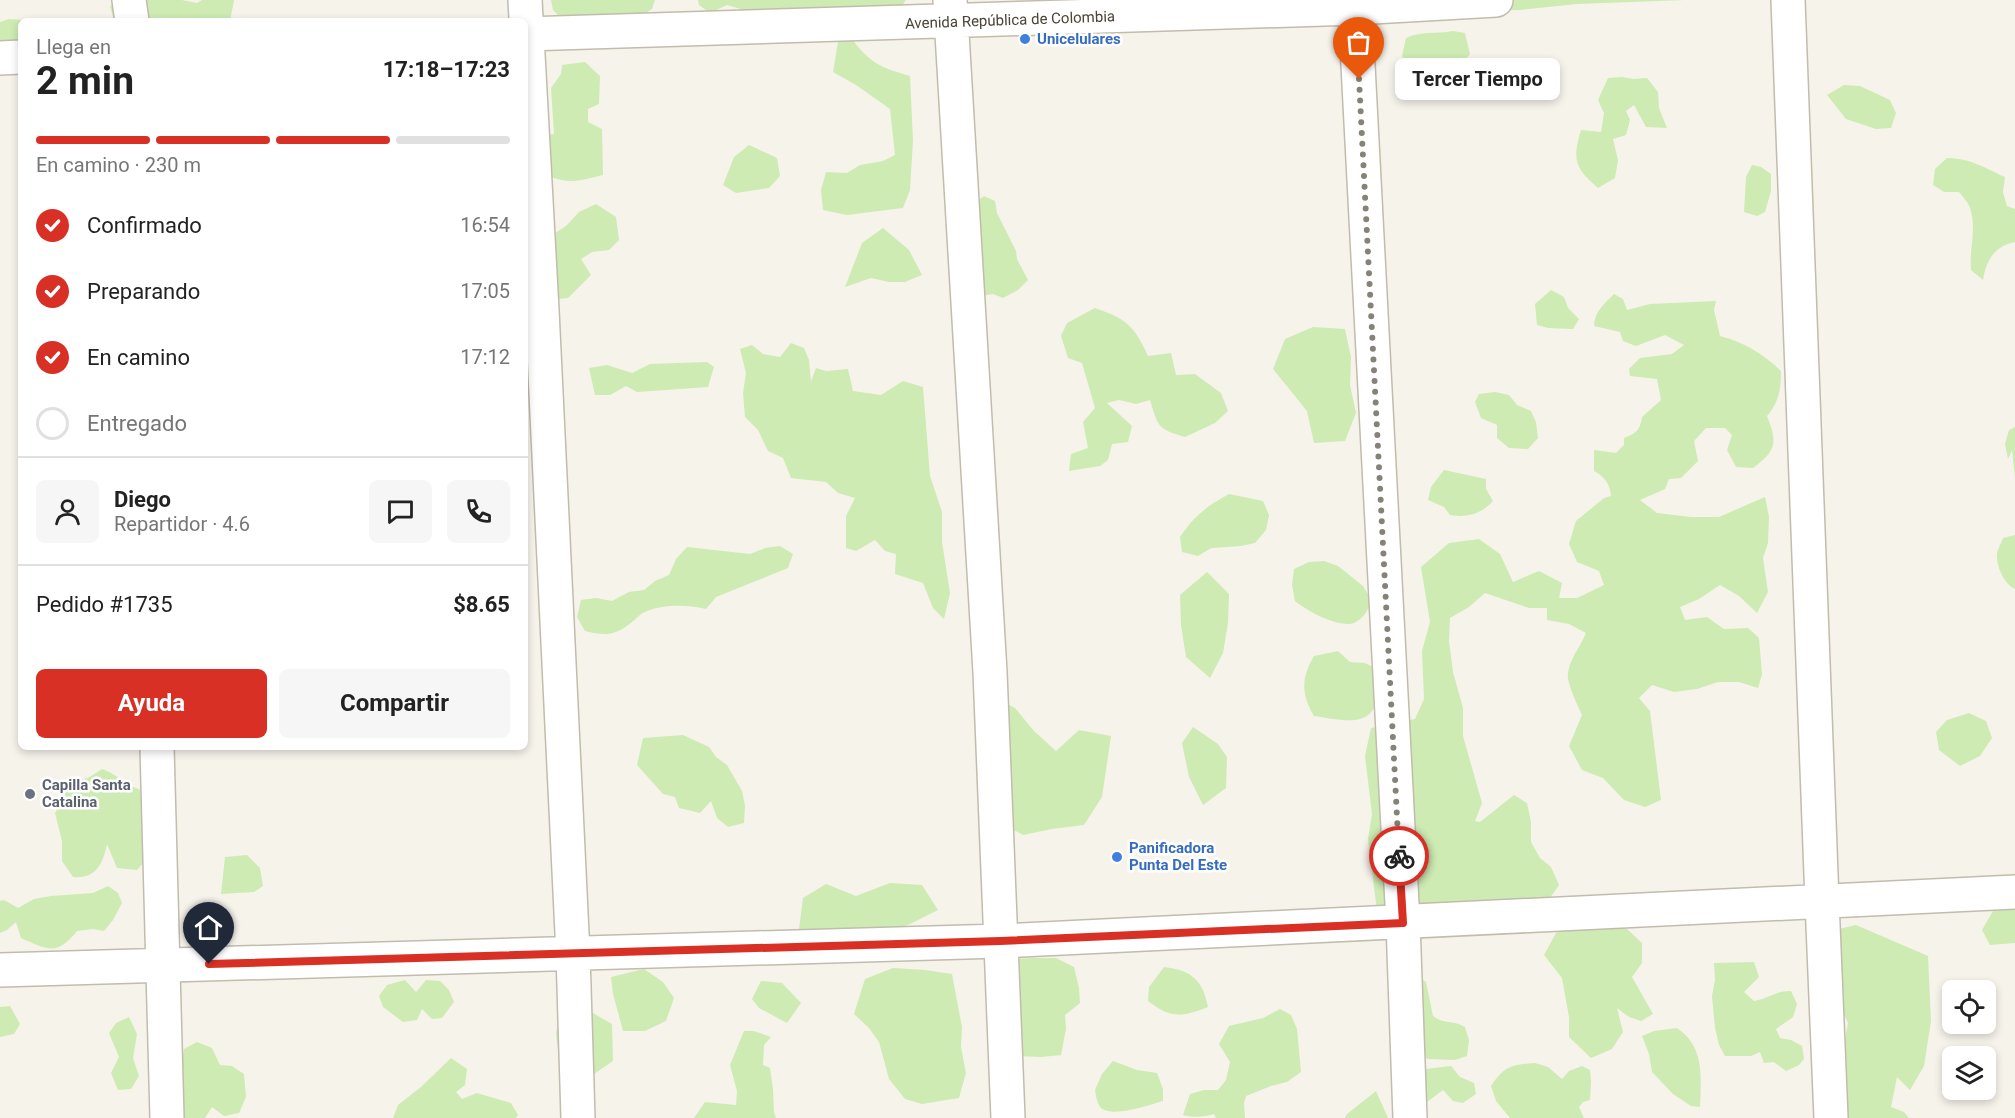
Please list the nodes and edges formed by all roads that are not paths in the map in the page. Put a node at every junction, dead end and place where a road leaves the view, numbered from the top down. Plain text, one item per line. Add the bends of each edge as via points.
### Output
1 (129, 0) edge
2 (525, 0) edge
3 (1496, 0) edge
4 (1788, 0) edge
5 (1354, 4) edge
6 (950, 11) edge
7 (132, 18) edge
8 (526, 18) edge
9 (528, 34) edge
10 (18, 57) edge
11 (0, 58) edge
12 (528, 73) edge
13 (157, 750) edge
14 (2015, 892) edge
15 (1822, 901) junction
16 (1403, 923) junction
17 (1000, 941) junction
18 (573, 954) junction
19 (163, 966) junction
20 (0, 970) edge
21 (167, 1118) edge
22 (578, 1118) edge
23 (1008, 1118) edge
24 (1410, 1118) edge
25 (1832, 1118) edge

1 - 7 street
2 - 8 street
3 - 5 street, Avenida República de Colombia
4 - 15 street
5 - 6 street, Avenida República de Colombia
5 - 16 street
6 - 9 street, Avenida República de Colombia
6 - 17 street via 990,672
10 - 11 street
12 - 18 street
13 - 19 street
14 - 15 street
15 - 16 street
15 - 25 street
16 - 17 street
16 - 24 street
17 - 18 street
17 - 23 street
18 - 19 street
18 - 22 street
19 - 20 street
19 - 21 street

